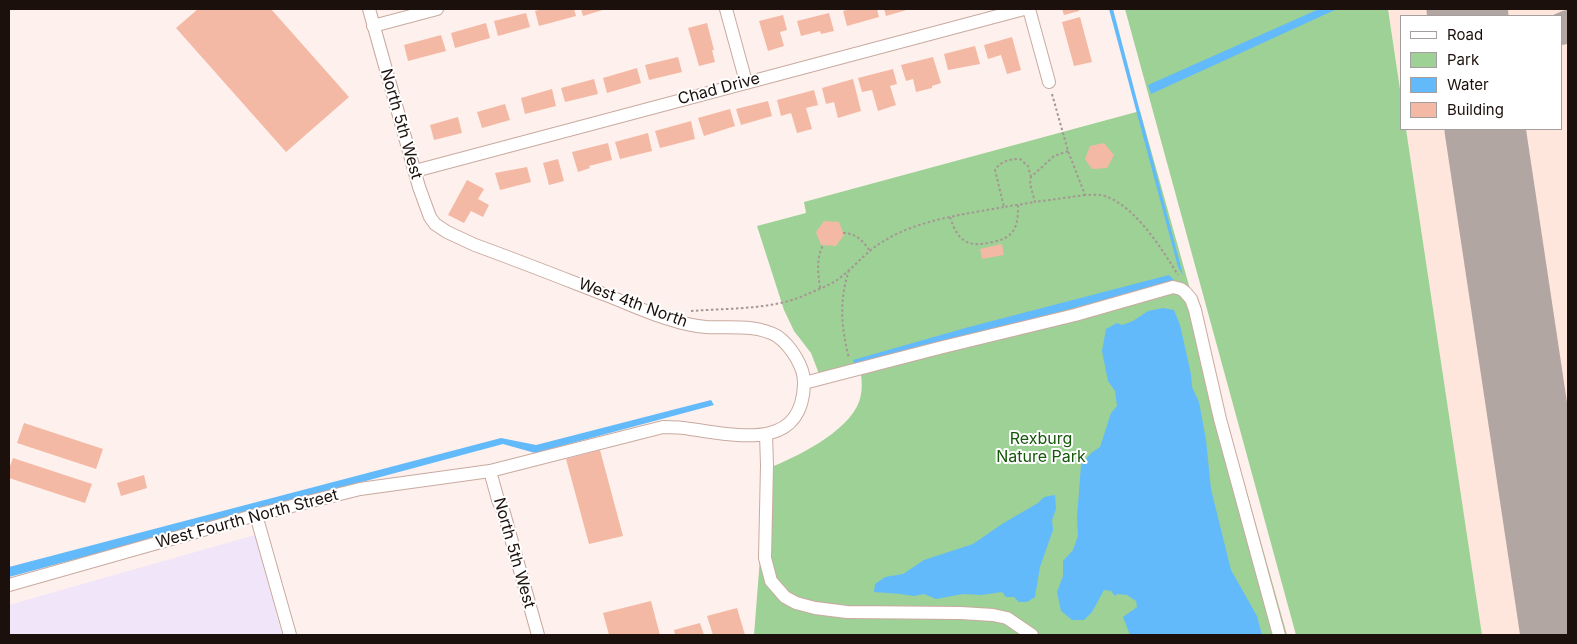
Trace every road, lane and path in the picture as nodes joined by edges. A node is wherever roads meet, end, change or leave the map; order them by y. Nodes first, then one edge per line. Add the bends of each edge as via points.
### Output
1 (369, 9) edge
2 (437, 9) edge
3 (726, 9) edge
4 (1024, 9) edge
5 (1029, 9) edge
6 (373, 26) junction
7 (746, 82) junction
8 (1049, 82) joint
9 (1068, 151) junction
10 (414, 171) junction
11 (1031, 177) junction
12 (1085, 195) junction
13 (1035, 202) junction
14 (1018, 205) junction
15 (1004, 206) junction
16 (950, 218) junction
17 (447, 232) joint
18 (843, 232) dead end
19 (823, 245) dead end
20 (870, 251) junction
21 (849, 270) junction
22 (1180, 278) dead end
23 (820, 288) junction
24 (687, 312) dead end
25 (852, 370) junction
26 (804, 383) junction
27 (766, 434) junction
28 (490, 471) junction
29 (256, 515) junction
30 (9, 585) edge
31 (290, 635) edge
32 (538, 635) edge
33 (1032, 635) edge
34 (1279, 635) edge

1 - 6 street, North 5th West
2 - 6 street
3 - 7 street
4 - 7 street, Chad Drive
5 - 8 street
6 - 10 street, North 5th West
7 - 10 street, Chad Drive
8 - 9 path
9 - 11 path via 1054,156
9 - 12 path
10 - 17 street, North 5th West via 430,217
11 - 13 path
11 - 15 path via 1028,166 1020,159 999,164 995,170
12 - 13 path
12 - 22 path via 1104,196 1134,215
13 - 14 path
14 - 15 path
14 - 16 path via 1014,230 1000,240 978,245 969,244 959,236
15 - 16 path
16 - 20 path via 904,231
17 - 26 street, West 4th North via 667,319 696,326 748,328 777,336 796,358
18 - 20 path via 856,236
19 - 23 path via 817,266
20 - 21 path
21 - 23 path
21 - 25 path via 842,292 842,318
23 - 24 path via 779,304
25 - 26 street
25 - 34 street via 1075,315 1173,287 1181,289 1191,299 1195,310
26 - 27 street, West 4th North via 800,410 787,426
27 - 28 street, West 4th North via 746,436 663,427
27 - 33 street via 765,558 771,581 785,597 815,608 847,612 993,615 1007,618
28 - 29 street, West Fourth North Street via 360,489
28 - 32 street, North 5th West
29 - 30 street, West Fourth North Street
29 - 31 street

